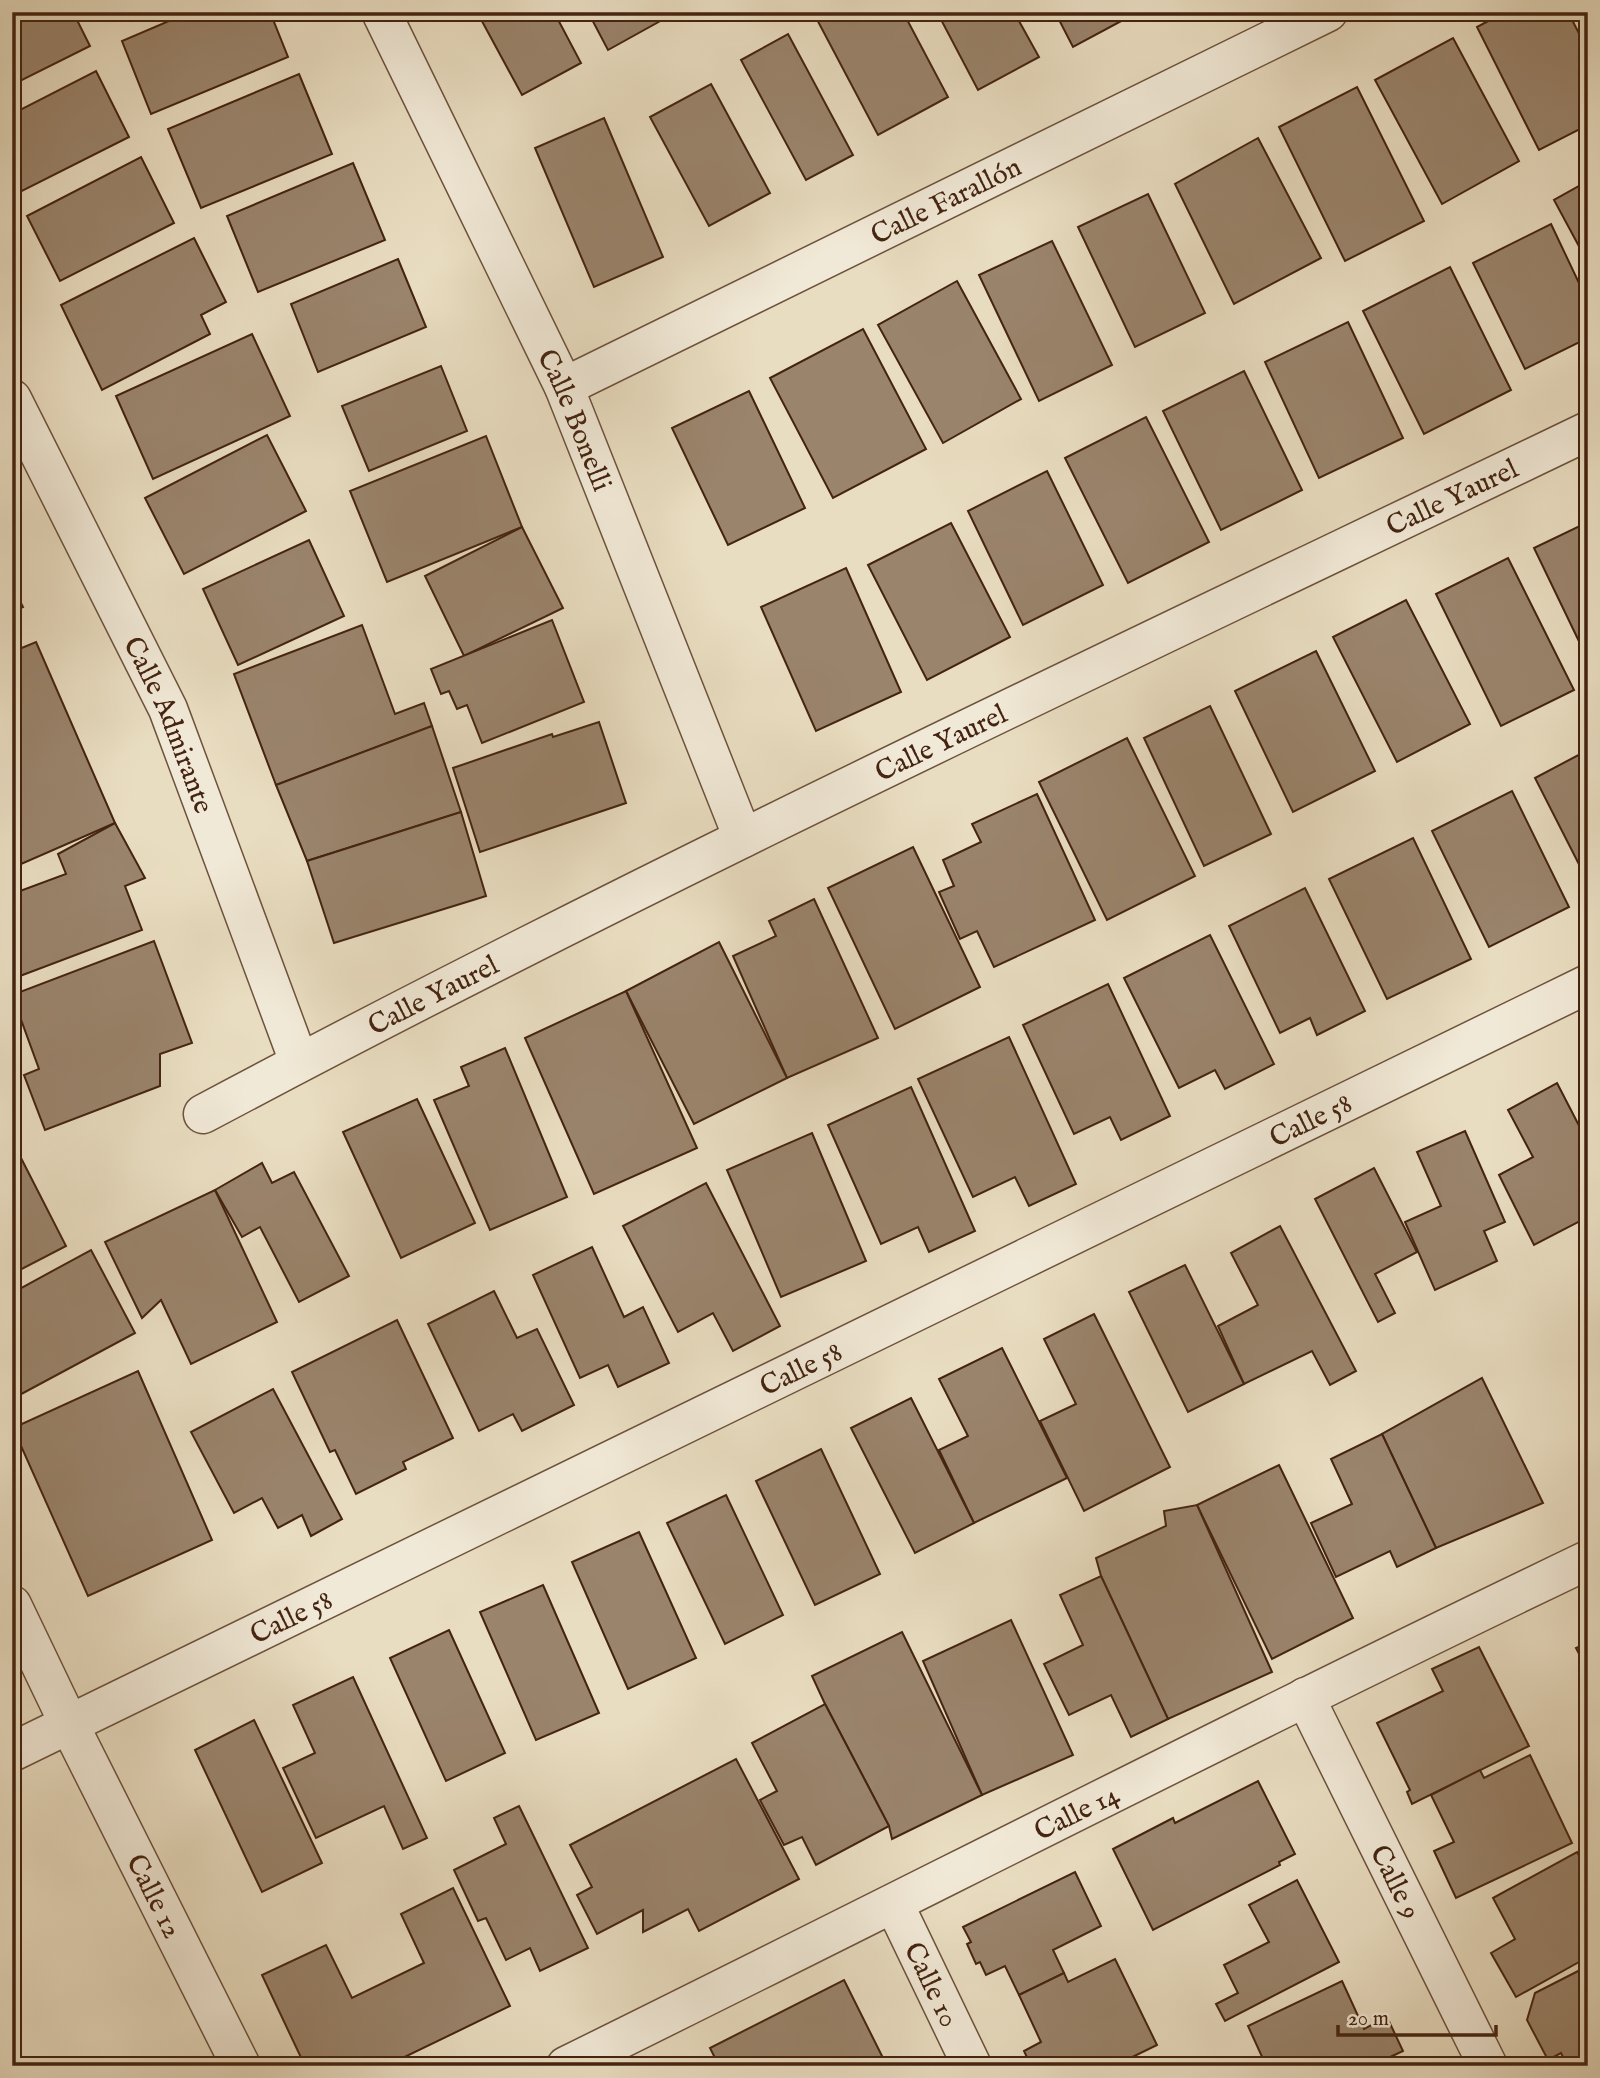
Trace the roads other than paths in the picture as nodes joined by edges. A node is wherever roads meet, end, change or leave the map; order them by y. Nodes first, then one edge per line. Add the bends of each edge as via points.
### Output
1 (381, 12) edge
2 (1328, 12) edge
3 (564, 387) junction
4 (12, 399) edge
5 (1588, 431) edge
6 (743, 838) junction
7 (1588, 984) edge
8 (299, 1062) junction
9 (203, 1114) dead end
10 (1588, 1560) edge
11 (12, 1605) edge
12 (1305, 1697) junction
13 (69, 1724) junction
14 (12, 1752) edge
15 (894, 1903) junction
16 (241, 2066) edge
17 (566, 2066) edge
18 (972, 2066) edge
19 (1488, 2066) edge

1 - 3 street, Calle Bonelli
2 - 3 street, Calle Farallón
3 - 6 street, Calle Bonelli
4 - 8 street, Calle Admirante via 168,709
5 - 6 street, Calle Yaurel
6 - 8 street, Calle Yaurel
7 - 13 street, Calle 58
8 - 9 street, Calle Yaurel
10 - 12 street, Calle 14
11 - 13 street, Calle 12
12 - 15 street, Calle 14
12 - 19 street, Calle 9
13 - 14 street, Calle 58
13 - 16 street, Calle 12
15 - 17 street, Calle 14
15 - 18 street, Calle 10

